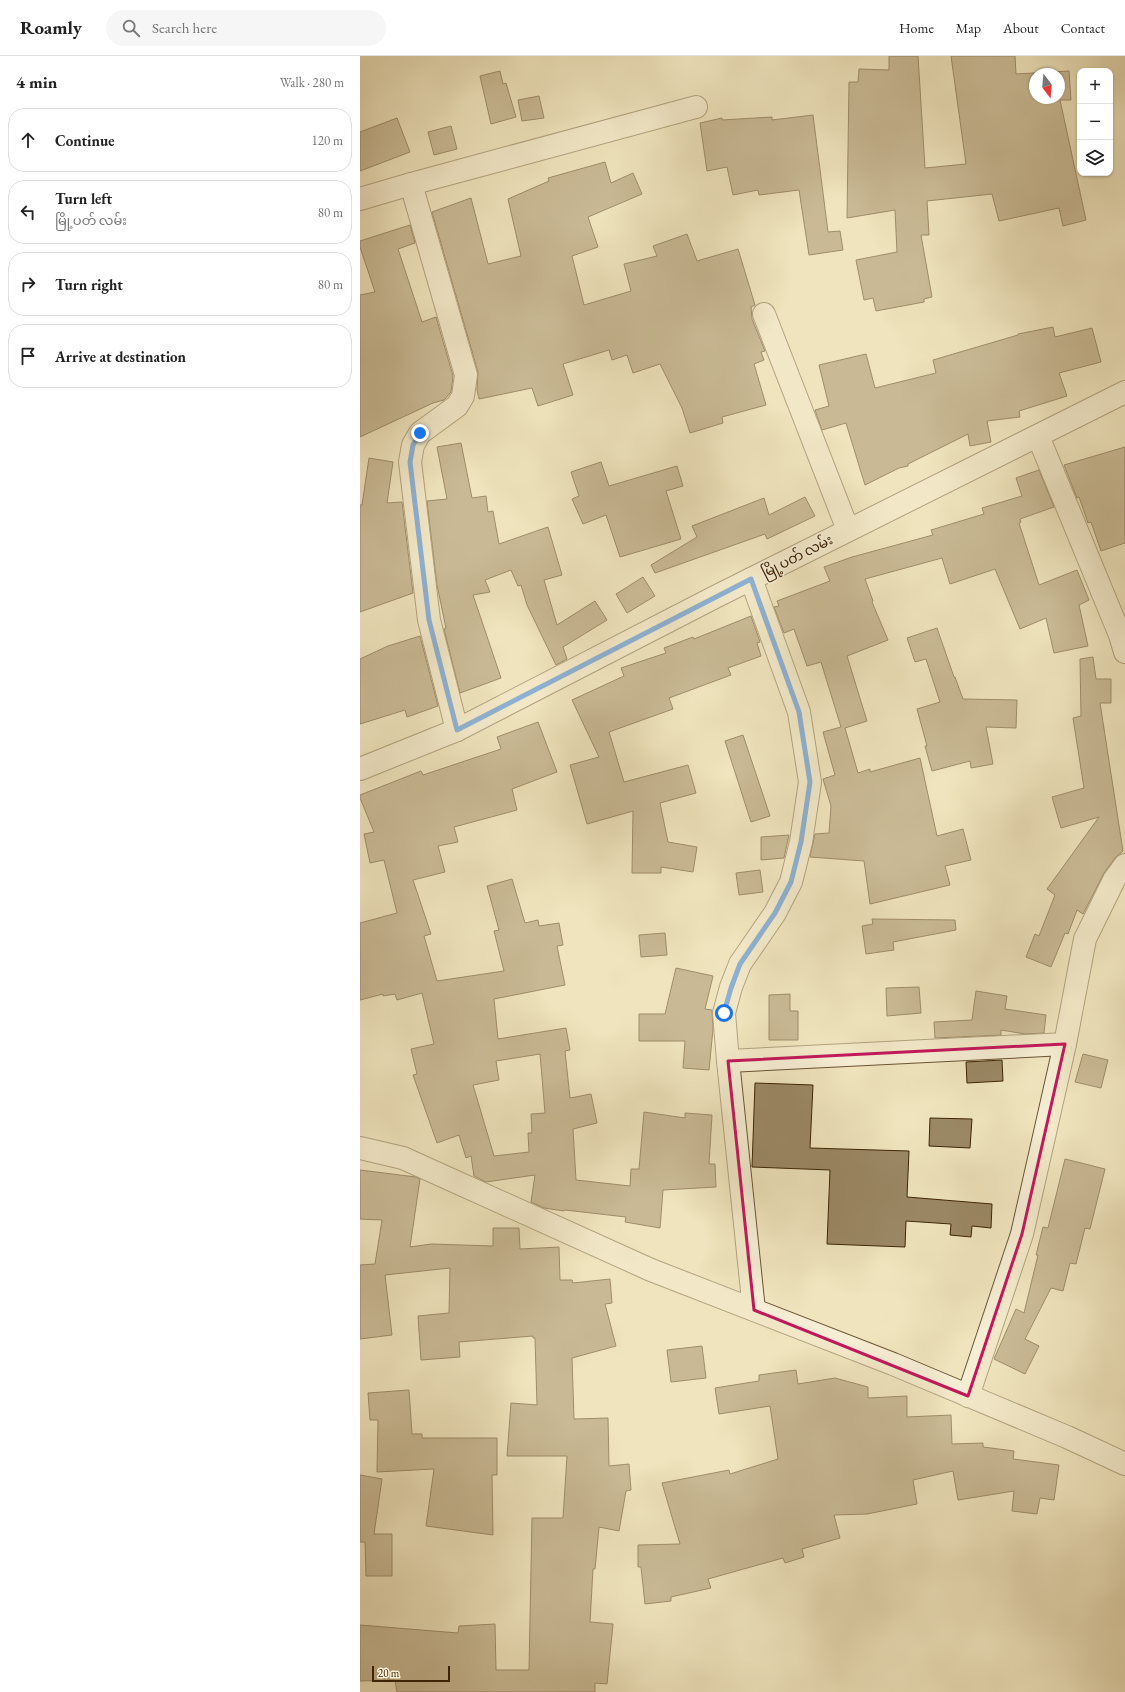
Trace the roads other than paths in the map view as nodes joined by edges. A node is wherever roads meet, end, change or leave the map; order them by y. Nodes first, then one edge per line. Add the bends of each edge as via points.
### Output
1 (696, 107) dead end
2 (411, 184) junction
3 (360, 199) edge
4 (764, 314) dead end
5 (1125, 392) edge
6 (1038, 436) junction
7 (848, 530) junction
8 (751, 579) junction
9 (1125, 652) edge
10 (457, 730) junction
11 (360, 769) edge
12 (1125, 865) edge
13 (1065, 1044) junction
14 (728, 1061) junction
15 (360, 1148) edge
16 (754, 1310) junction
17 (968, 1396) junction
18 (1125, 1464) edge

1 - 2 street
2 - 3 street
2 - 10 street via 466,375 464,396 458,406 420,433 413,445 410,462 429,620
4 - 7 street
5 - 6 street, မြို့ပတ် လမ်း
6 - 7 street, မြို့ပတ် လမ်း
6 - 9 street
7 - 8 street, မြို့ပတ် လမ်း
8 - 10 street, မြို့ပတ် လမ်း
8 - 14 street via 799,712 810,782 801,842 791,882 775,913 740,964 731,988 724,1013
10 - 11 street, မြို့ပတ် လမ်း
12 - 13 street via 1114,880 1085,938
13 - 14 street
13 - 17 street via 1022,1234
14 - 16 street
15 - 16 street via 403,1158 651,1270
16 - 17 street
17 - 18 street

